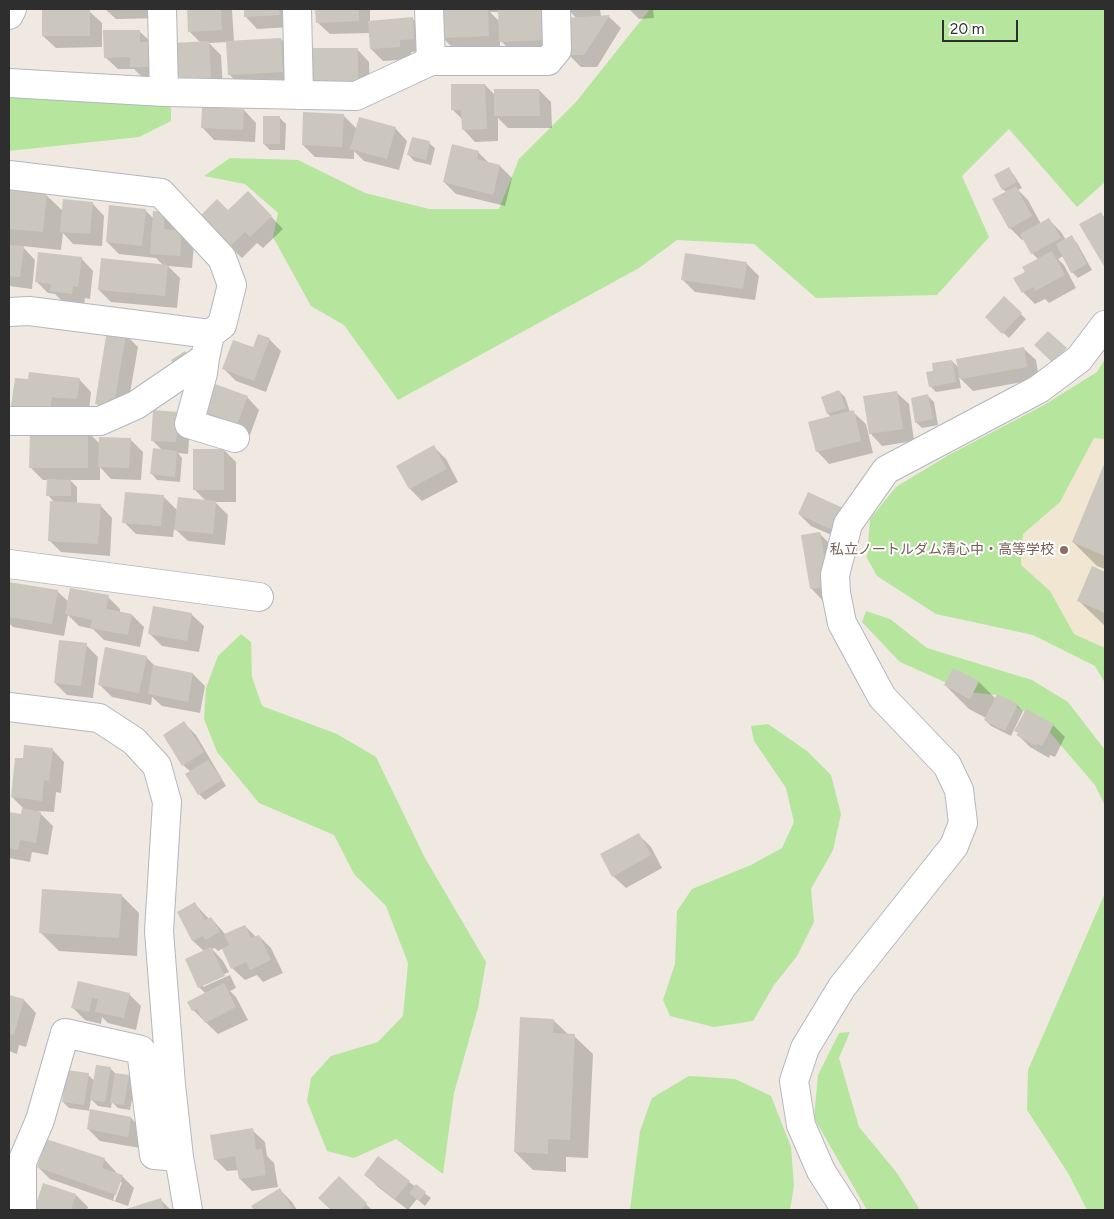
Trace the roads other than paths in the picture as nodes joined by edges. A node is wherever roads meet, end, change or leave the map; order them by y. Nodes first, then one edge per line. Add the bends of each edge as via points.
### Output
1 (12, 9) edge
2 (162, 9) edge
3 (297, 9) edge
4 (429, 9) edge
5 (556, 9) edge
6 (9, 15) edge
7 (431, 61) junction
8 (9, 83) edge
9 (164, 92) junction
10 (300, 95) junction
11 (9, 175) edge
12 (9, 312) edge
13 (1105, 325) edge
14 (207, 346) junction
15 (9, 421) edge
16 (235, 438) dead end
17 (9, 564) edge
18 (259, 597) dead end
19 (9, 707) edge
20 (179, 1157) junction
21 (22, 1210) edge
22 (188, 1210) edge
23 (846, 1210) edge

1 - 6 street
2 - 9 street
3 - 10 street
4 - 7 street
5 - 7 street via 557,50 548,61
7 - 10 street via 356,96
8 - 9 street
9 - 10 street
11 - 14 street via 161,193 222,258 232,284 222,325
12 - 14 street via 29,311
13 - 23 street via 1079,359 1039,389 886,470 848,524 835,575 842,623 882,697 947,766 959,790 964,823 954,846 842,987 805,1048 794,1081 800,1125 821,1171
14 - 15 street via 136,405 100,422
14 - 16 street via 189,424
17 - 18 street
19 - 20 street via 99,718 134,741 157,766 167,802 159,931
20 - 21 street via 154,1155 141,1050 65,1033 40,1120 22,1162
20 - 22 street

